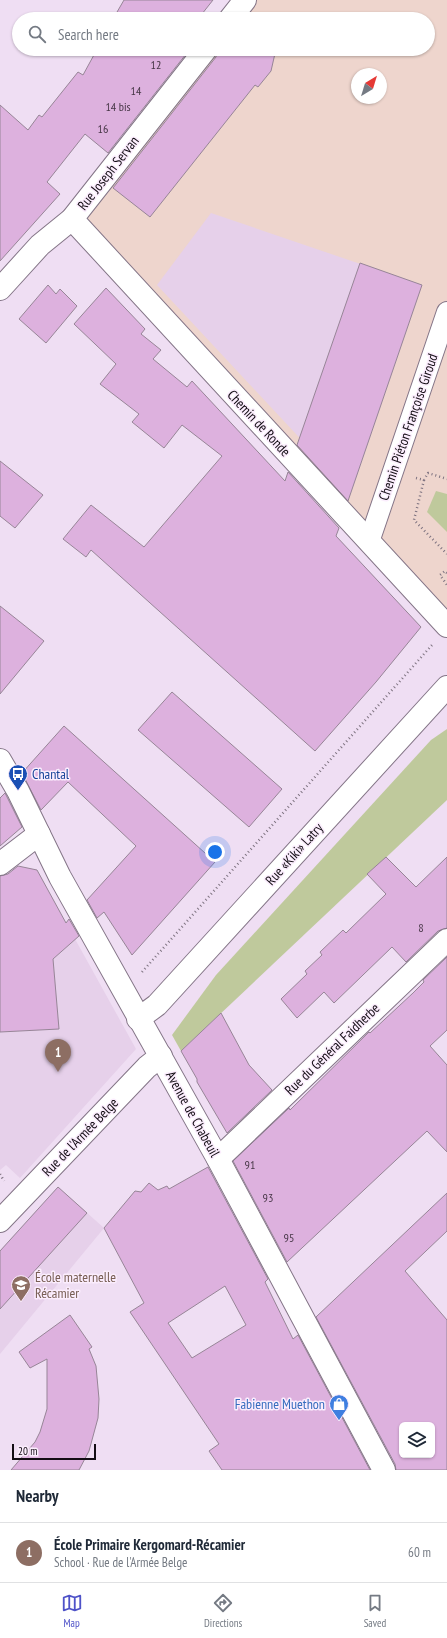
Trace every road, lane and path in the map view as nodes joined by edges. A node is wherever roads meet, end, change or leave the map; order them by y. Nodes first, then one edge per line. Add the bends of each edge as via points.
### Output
1 (245, 0) edge
2 (236, 12) edge
3 (200, 56) edge
4 (72, 219) junction
5 (0, 289) edge
6 (447, 312) edge
7 (393, 471) junction
8 (447, 479) edge
9 (424, 480) junction
10 (369, 542) junction
11 (447, 554) edge
12 (447, 573) edge
13 (447, 585) edge
14 (442, 633) edge
15 (447, 686) edge
16 (0, 760) edge
17 (39, 834) junction
18 (0, 864) edge
19 (447, 940) edge
20 (138, 976) dead end
21 (135, 1013) junction
22 (161, 1056) junction
23 (218, 1158) junction
24 (0, 1221) edge
25 (384, 1470) edge

1 - 2 street
3 - 4 street, Rue Joseph Servan
4 - 5 street, Rue Joseph Servan via 40,246
4 - 10 street, Chemin de Ronde
6 - 7 street, Chemin Piéton Françoise Giroud
7 - 9 path
7 - 10 street, Chemin Piéton Françoise Giroud
8 - 9 path via 428,473
9 - 11 path via 414,520
10 - 14 street, Chemin de Ronde
12 - 13 path via 445,571 440,575
14 - 20 path
15 - 21 street, Rue «Kiki» Latry via 157,1005
16 - 17 street, Avenue de Chabeuil
17 - 18 street
17 - 21 street, Avenue de Chabeuil
19 - 23 street, Rue du Général Faidherbe
21 - 22 street, Avenue de Chabeuil
22 - 23 street, Avenue de Chabeuil
22 - 24 street, Rue de l'Armée Belge via 147,1067
23 - 25 street, Avenue de Chabeuil

